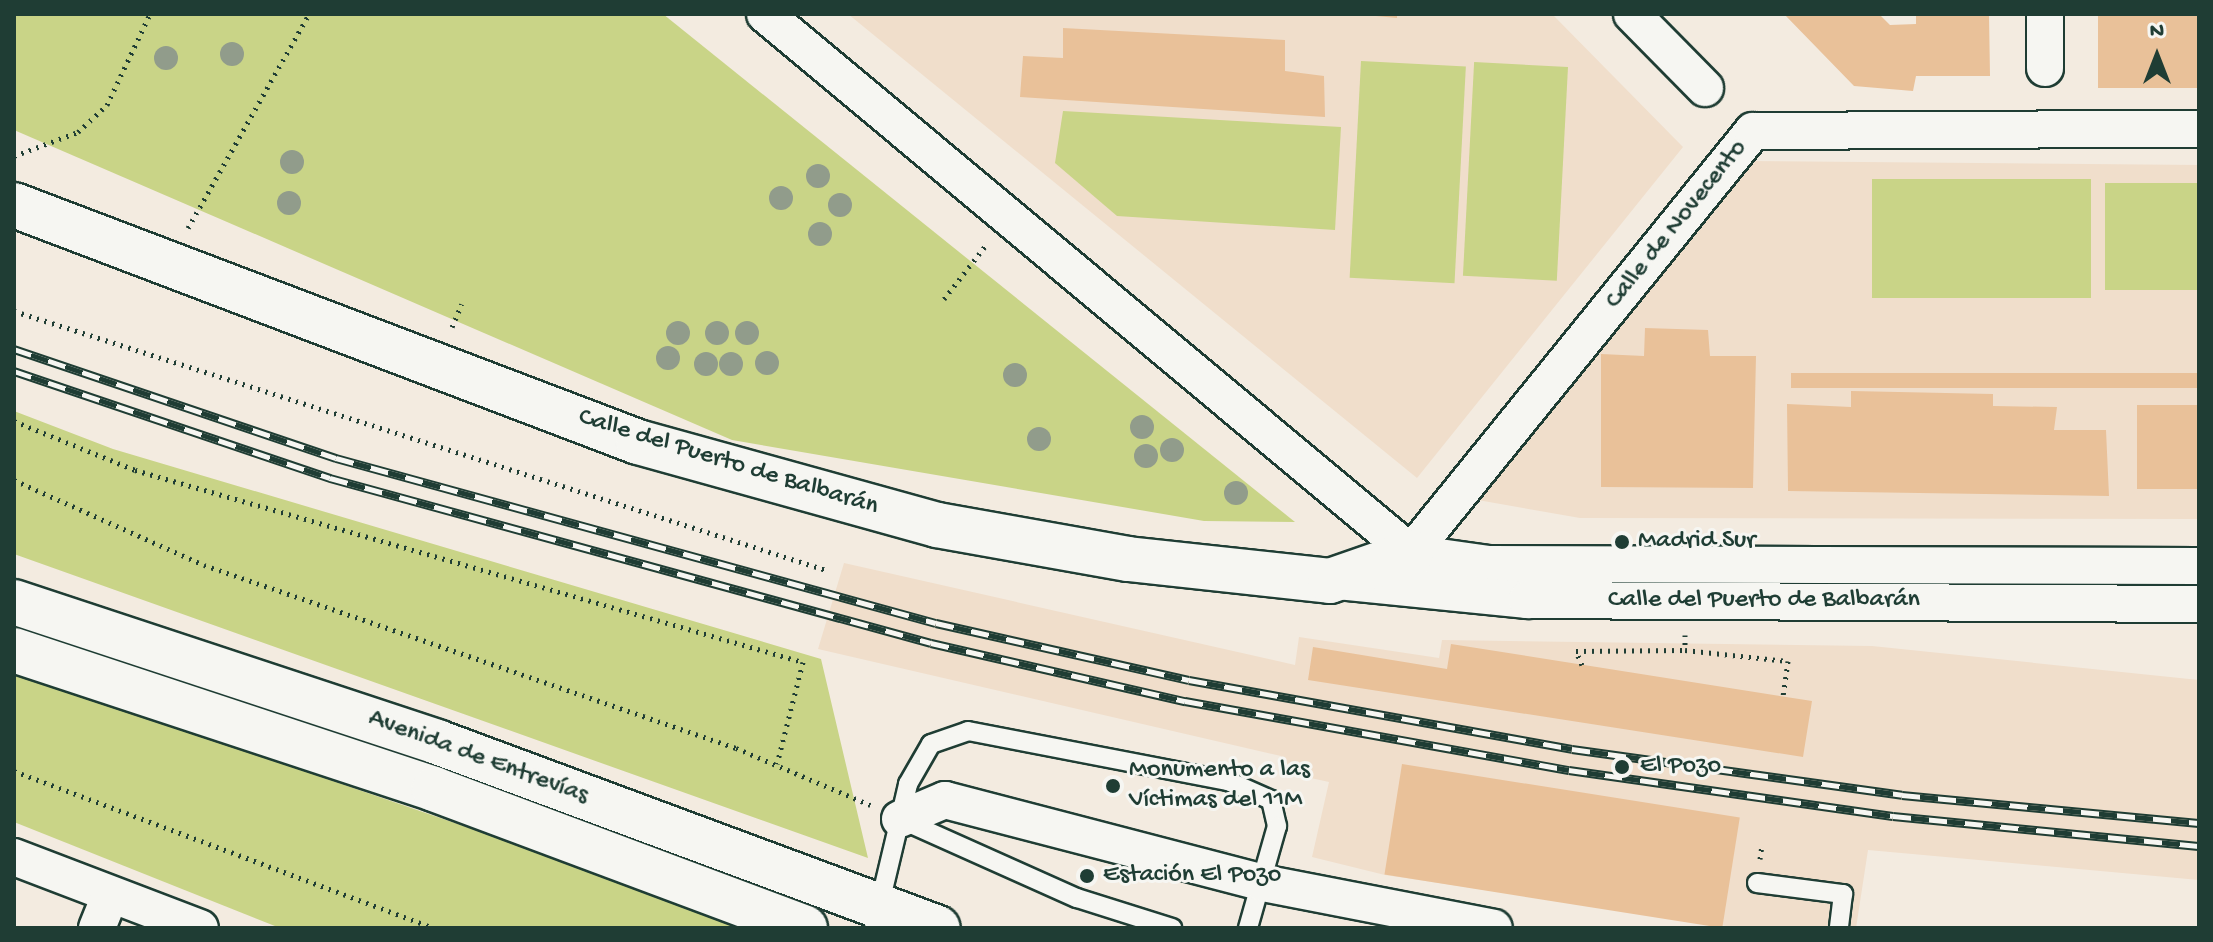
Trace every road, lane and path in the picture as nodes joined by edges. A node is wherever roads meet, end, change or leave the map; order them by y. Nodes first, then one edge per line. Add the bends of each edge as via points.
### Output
1 (150, 14) edge
2 (309, 14) edge
3 (765, 14) edge
4 (1632, 14) edge
5 (2045, 14) edge
6 (2045, 68) dead end
7 (1705, 88) dead end
8 (2199, 129) edge
9 (14, 156) edge
10 (14, 205) edge
11 (1011, 213) junction
12 (183, 235) dead end
13 (944, 299) dead end
14 (14, 311) edge
15 (14, 421) edge
16 (14, 480) edge
17 (1411, 553) junction
18 (2199, 566) edge
19 (826, 570) dead end
20 (1330, 581) junction
21 (14, 602) edge
22 (2199, 604) edge
23 (1685, 630) dead end
24 (14, 650) edge
25 (1685, 650) junction
26 (1582, 665) dead end
27 (1783, 696) dead end
28 (777, 764) junction
29 (14, 771) edge
30 (900, 819) junction
31 (14, 857) edge
32 (1263, 883) junction
33 (1757, 883) dead end
34 (104, 912) edge
35 (877, 916) edge
36 (200, 928) edge
37 (435, 928) edge
38 (805, 928) edge
39 (938, 928) edge
40 (1172, 928) edge
41 (1248, 928) edge
42 (1494, 928) edge
43 (1839, 928) edge

1 - 9 path via 107,105 78,132
2 - 12 path
3 - 11 street
4 - 7 street
5 - 6 street
8 - 17 street, Calle de Novecento via 1753,131
10 - 20 main road, Calle del Puerto de Balbarán via 638,442 937,525 1128,559
11 - 13 path
11 - 17 street
14 - 19 path
15 - 28 path via 135,470 803,662
16 - 28 path via 204,565
17 - 18 street, Calle del Puerto de Balbarán via 1489,564
17 - 20 main road, Calle del Puerto de Balbarán
20 - 22 street, Calle del Puerto de Balbarán via 1527,600
21 - 35 main road, Avenida de Entrevías via 437,742
23 - 25 path
24 - 38 main road, Avenida de Entrevías via 434,789
25 - 26 path via 1576,651
25 - 27 path via 1788,661
28 - 30 path
29 - 37 path
30 - 32 street via 945,800
30 - 32 lane via 908,784 931,744 968,731 1228,781 1271,800 1277,826
30 - 35 lane
30 - 40 lane via 1077,898
31 - 34 street
32 - 41 lane
32 - 42 street
33 - 43 lane via 1843,894
34 - 36 street
35 - 39 main road, Avenida de Entrevías

